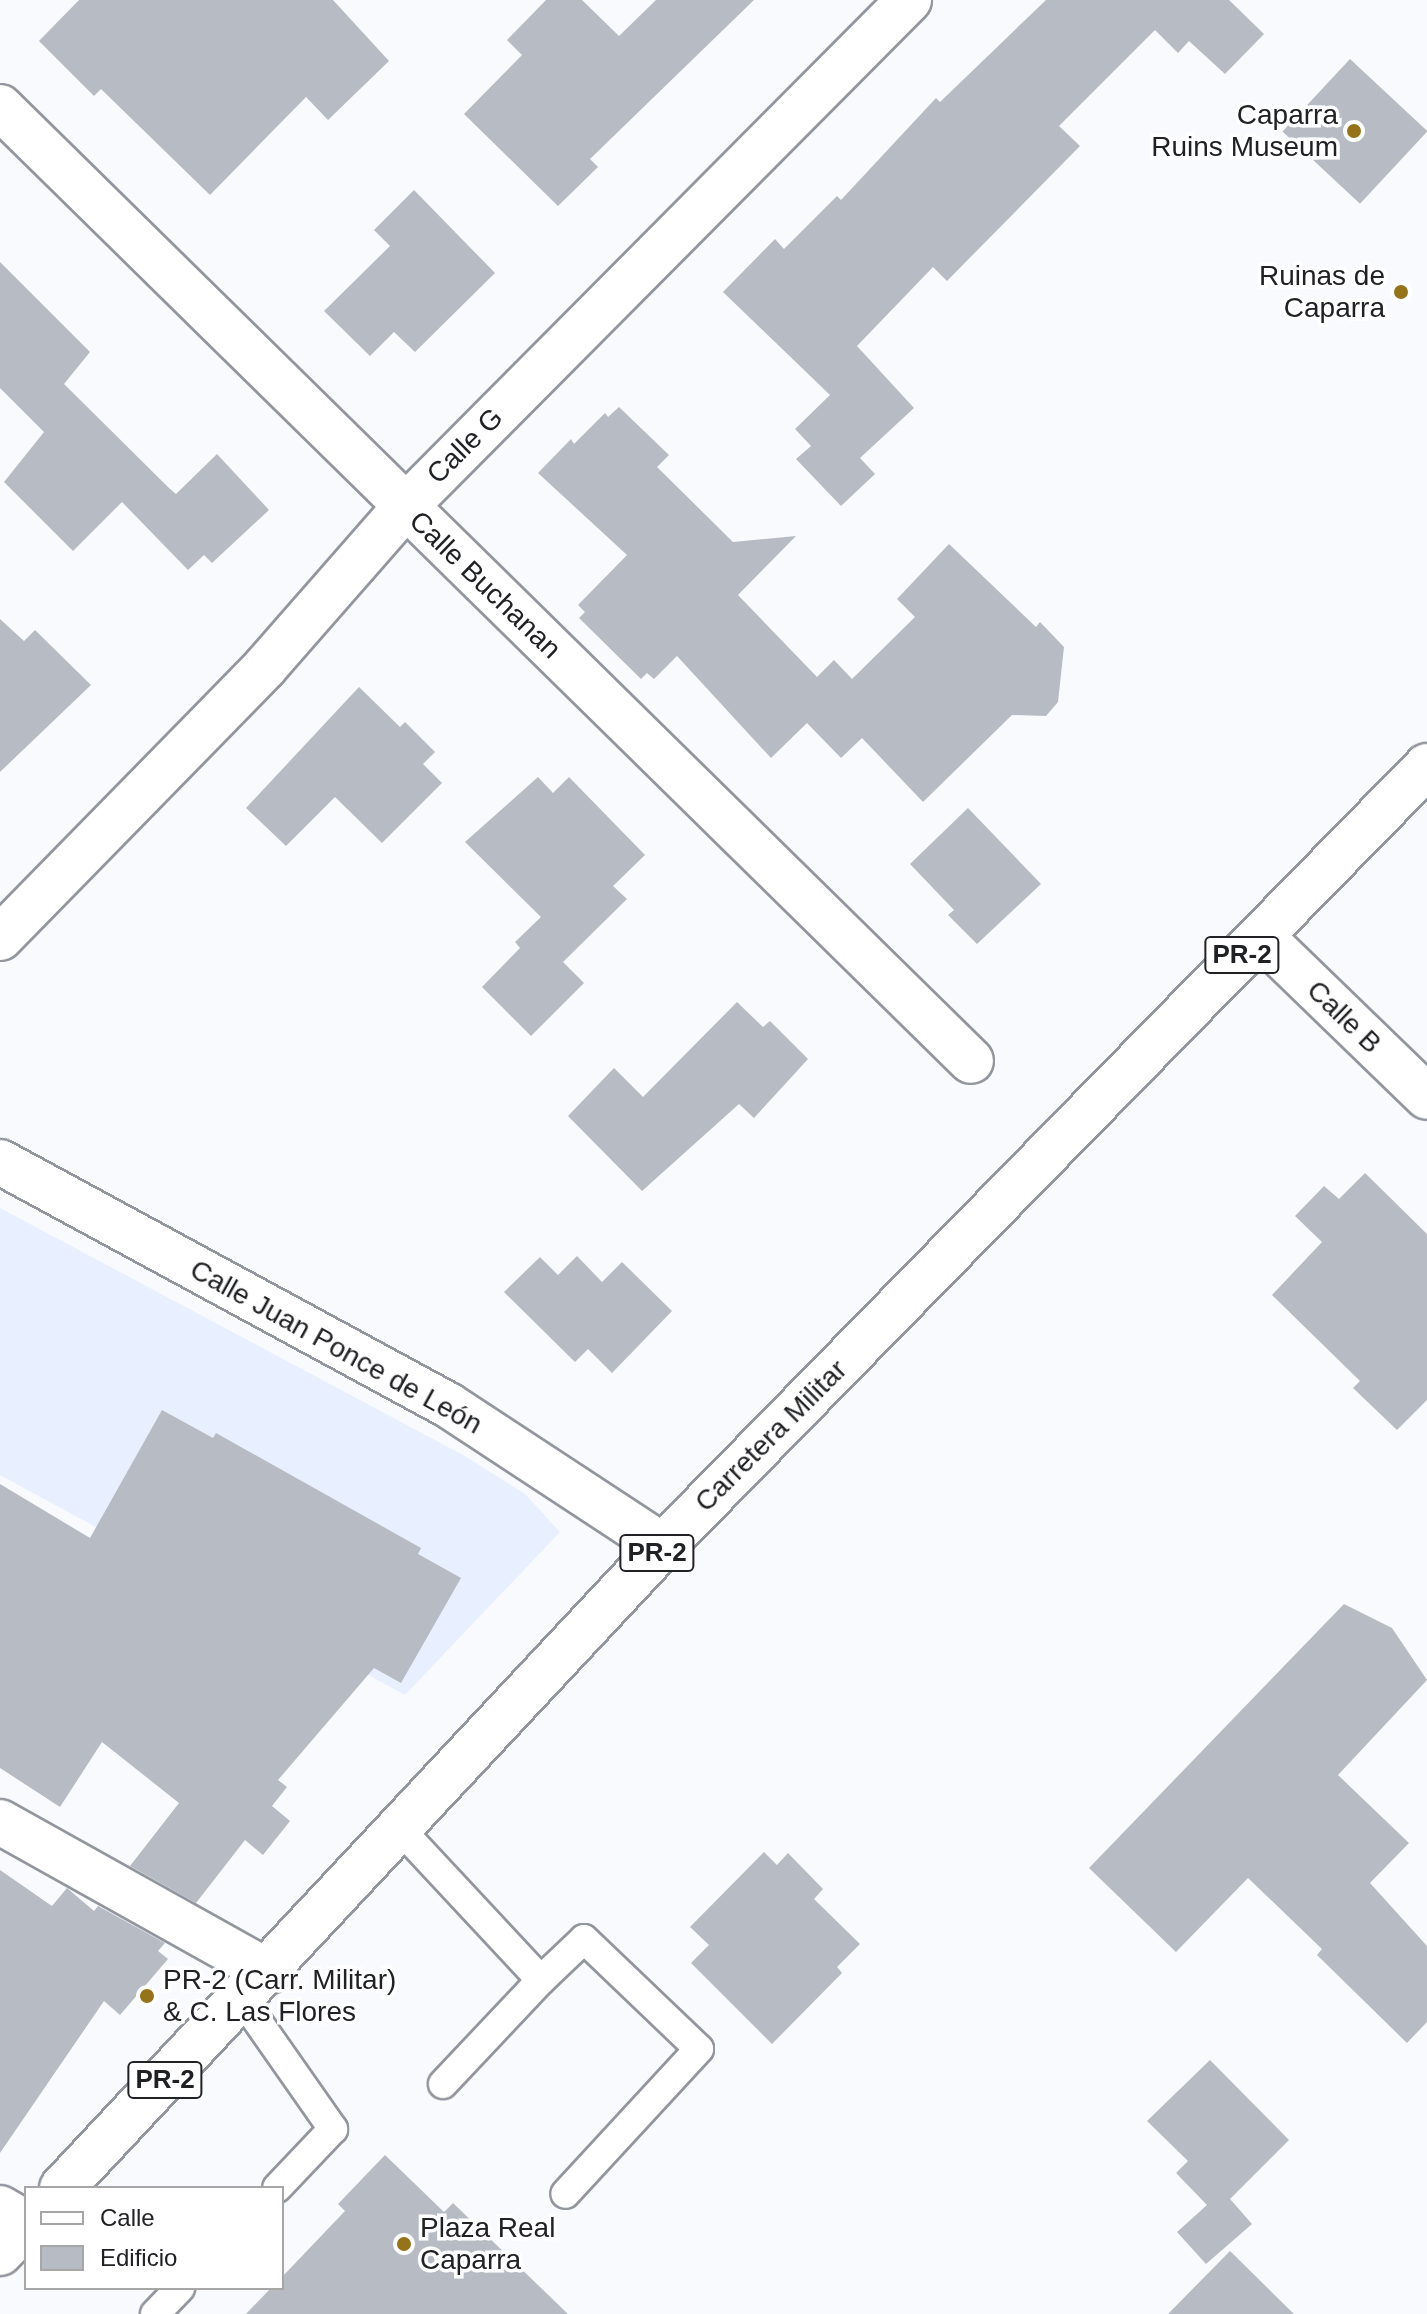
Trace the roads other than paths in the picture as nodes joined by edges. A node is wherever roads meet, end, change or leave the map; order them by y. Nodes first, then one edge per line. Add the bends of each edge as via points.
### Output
1 (909, 0) edge
2 (0, 107) edge
3 (405, 507) junction
4 (1427, 766) edge
5 (1261, 936) junction
6 (0, 938) edge
7 (971, 1061) dead end
8 (1427, 1097) edge
9 (0, 1162) edge
10 (663, 1546) junction
11 (0, 1822) edge
12 (401, 1830) junction
13 (541, 1980) junction
14 (255, 1986) junction
15 (443, 2084) dead end
16 (64, 2186) edge
17 (279, 2186) edge
18 (565, 2194) dead end
19 (0, 2208) edge
20 (24, 2223) edge
21 (24, 2226) edge
22 (0, 2253) edge
23 (178, 2290) edge
24 (155, 2314) edge

1 - 3 street, Calle G
2 - 3 street, Calle Buchanan
3 - 6 street, Calle G via 265,667
3 - 7 street, Calle Buchanan
4 - 5 street, Carretera Militar / PR-2
5 - 8 street, Calle B
5 - 10 street, Carretera Militar / PR-2
9 - 10 street, Calle Juan Ponce de León via 448,1405
10 - 12 street, Carretera Militar / PR-2
11 - 14 street
12 - 13 lane
12 - 14 street, Carretera Militar / PR-2
13 - 15 lane
13 - 18 lane via 584,1939 699,2049
14 - 16 street, Carretera Militar / PR-2
14 - 17 lane via 333,2129
19 - 20 street
21 - 22 street
23 - 24 lane

